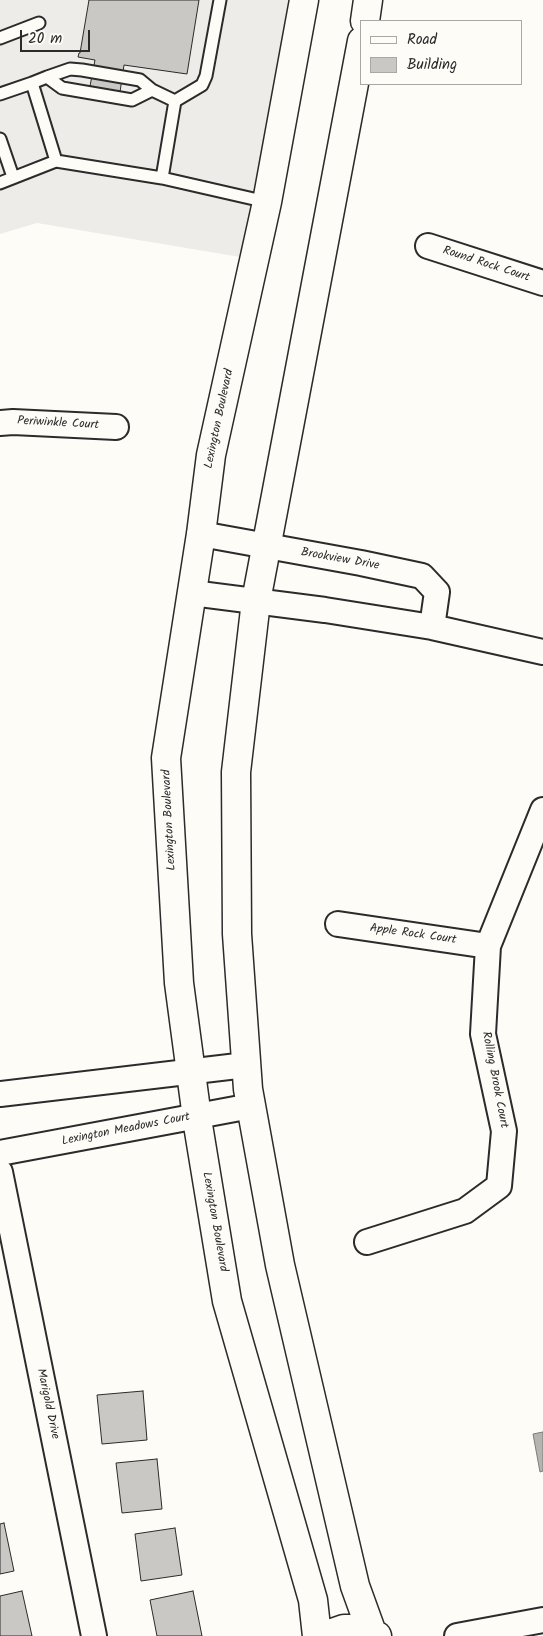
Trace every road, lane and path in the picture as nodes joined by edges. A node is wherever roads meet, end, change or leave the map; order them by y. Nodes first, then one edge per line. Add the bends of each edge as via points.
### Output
1 (220, 0) edge
2 (304, 0) edge
3 (368, 0) edge
4 (365, 20) edge
5 (40, 23) dead end
6 (0, 38) edge
7 (360, 52) edge
8 (47, 77) junction
9 (32, 83) junction
10 (152, 90) junction
11 (0, 94) edge
12 (175, 101) junction
13 (0, 139) edge
14 (56, 161) junction
15 (13, 177) junction
16 (162, 178) junction
17 (0, 182) edge
18 (267, 202) junction
19 (428, 246) dead end
20 (543, 283) edge
21 (0, 423) edge
22 (116, 427) dead end
23 (201, 534) junction
24 (266, 546) junction
25 (192, 593) junction
26 (256, 601) junction
27 (432, 628) junction
28 (543, 652) edge
29 (543, 810) edge
30 (338, 924) dead end
31 (488, 946) junction
32 (246, 1065) junction
33 (191, 1071) junction
34 (0, 1094) edge
35 (251, 1106) junction
36 (197, 1116) junction
37 (0, 1153) edge
38 (0, 1172) edge
39 (367, 1242) dead end
40 (543, 1620) edge
41 (374, 1635) edge
42 (94, 1636) edge
43 (317, 1636) edge
44 (324, 1636) edge
45 (456, 1636) edge

1 - 12 lane via 204,80 200,86
2 - 18 street, Lexington Boulevard
3 - 4 street
5 - 6 lane
7 - 24 street
8 - 9 lane
8 - 10 lane via 70,69 82,70 140,80
8 - 10 lane via 62,88 132,100
9 - 11 lane
9 - 14 lane
10 - 12 lane
12 - 16 lane
13 - 15 lane
14 - 15 lane
14 - 16 lane
15 - 17 lane
16 - 18 lane
18 - 23 street, Lexington Boulevard via 211,455
19 - 20 street, Round Rock Court
21 - 22 street, Periwinkle Court
23 - 24 street, Brookview Drive
23 - 25 street, Lexington Boulevard
24 - 26 street
24 - 27 street, Brookview Drive via 422,576 438,592
25 - 26 street
25 - 33 street, Lexington Boulevard via 166,758 180,983
26 - 27 street
26 - 32 street via 236,772 237,934
27 - 28 street
29 - 31 street, Rolling Brook Court
30 - 31 street, Apple Rock Court
31 - 39 street, Rolling Brook Court via 483,1034 504,1131 499,1186 465,1211
32 - 33 street
32 - 35 street
33 - 34 street
33 - 36 street, Lexington Boulevard
35 - 36 street, Lexington Meadows Court
35 - 41 street via 280,1264 355,1586
36 - 37 street, Lexington Meadows Court
36 - 43 street, Lexington Boulevard via 227,1301 313,1600
38 - 42 street, Marigold Drive
40 - 45 street
41 - 44 street via 358,1629 344,1629

